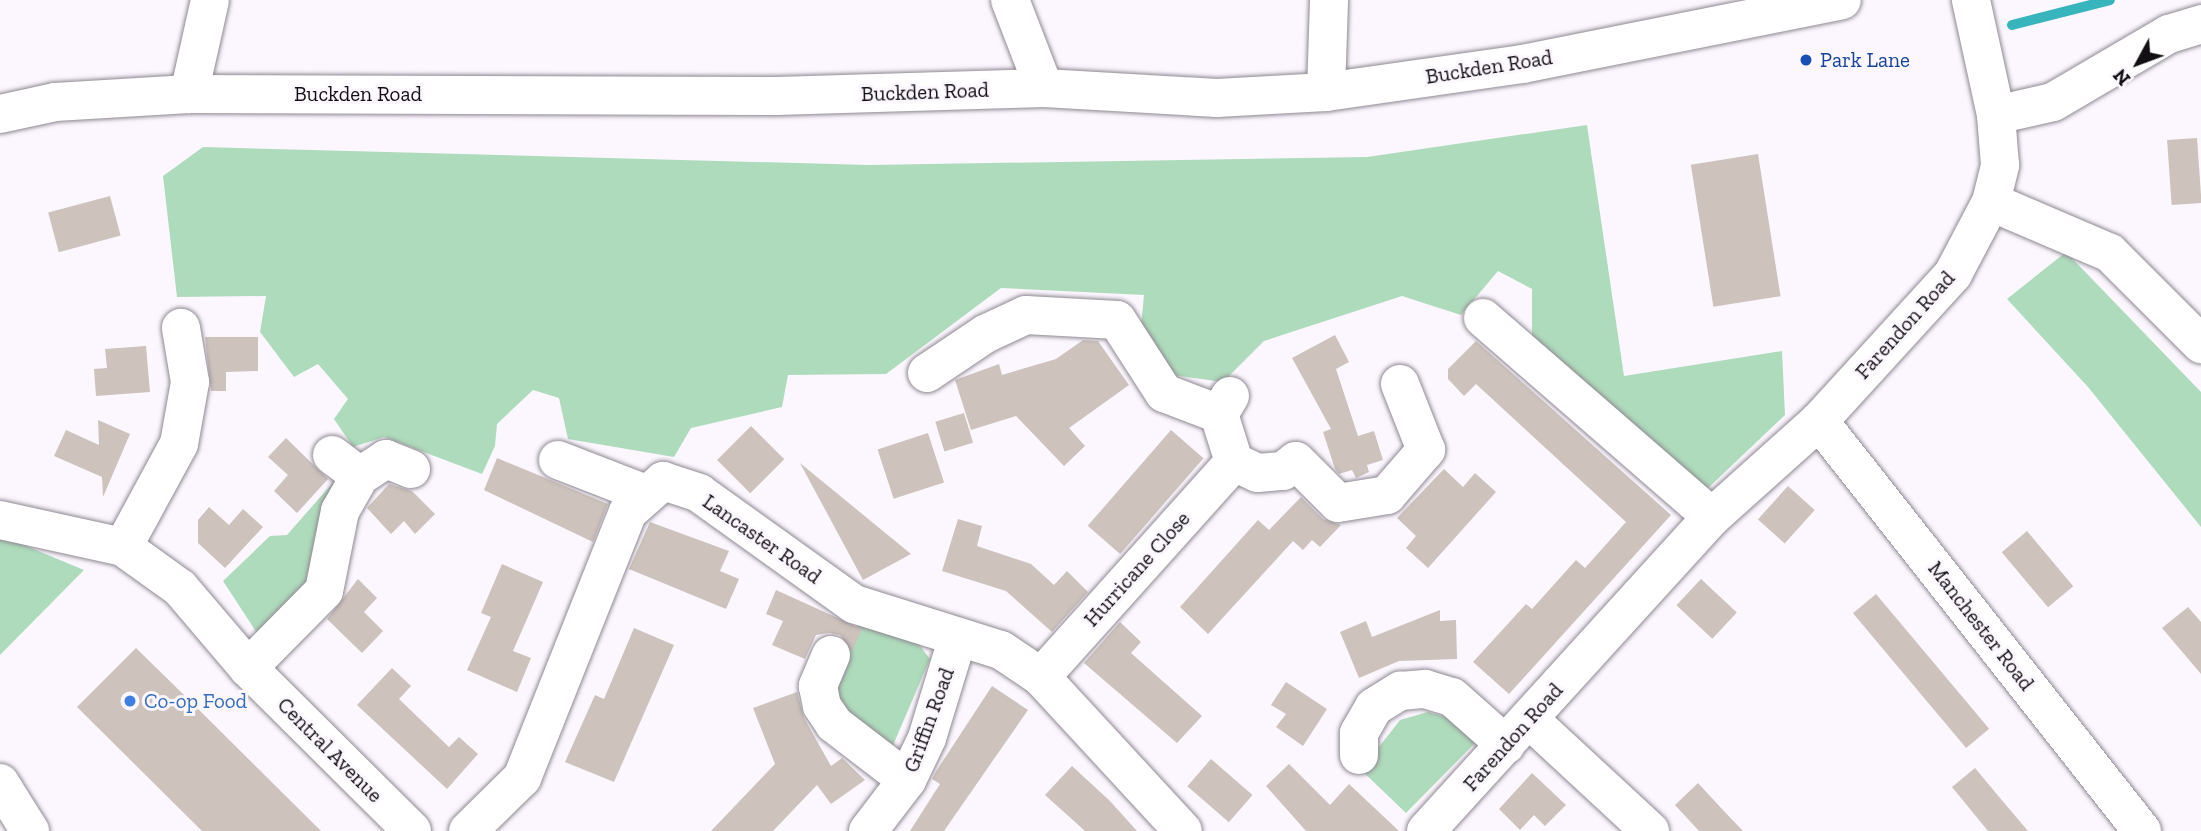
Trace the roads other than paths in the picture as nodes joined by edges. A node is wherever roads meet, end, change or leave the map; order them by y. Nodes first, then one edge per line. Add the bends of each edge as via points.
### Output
1 (210, 0) edge
2 (1010, 0) edge
3 (1329, 0) edge
4 (1842, 0) edge
5 (1971, 0) edge
6 (2201, 24) edge
7 (1044, 88) junction
8 (1326, 92) junction
9 (189, 94) junction
10 (0, 114) edge
11 (1996, 115) junction
12 (1991, 202) junction
13 (1483, 318) dead end
14 (181, 328) dead end
15 (2201, 344) edge
16 (927, 373) dead end
17 (1400, 384) dead end
18 (1819, 421) junction
19 (558, 460) dead end
20 (1234, 462) junction
21 (411, 469) dead end
22 (643, 493) junction
23 (1712, 517) junction
24 (0, 520) edge
25 (123, 547) junction
26 (957, 640) junction
27 (831, 655) dead end
28 (248, 668) junction
29 (1041, 677) junction
30 (1517, 732) junction
31 (1359, 755) dead end
32 (907, 780) junction
33 (0, 783) edge
34 (30, 831) edge
35 (412, 831) edge
36 (468, 831) edge
37 (869, 831) edge
38 (1183, 831) edge
39 (1426, 831) edge
40 (1650, 831) edge
41 (2142, 831) edge

1 - 9 street
2 - 7 street
3 - 8 street
4 - 8 street, Buckden Road via 1523,64
5 - 11 street, Farendon Road
6 - 11 street via 2169,34 2053,102
7 - 8 street, Buckden Road via 1217,98
7 - 9 street, Buckden Road via 776,96
9 - 10 street, Buckden Road via 55,102
11 - 12 street, Farendon Road via 2000,165
12 - 15 street via 2110,253
12 - 18 street, Farendon Road via 1953,274
13 - 23 street
14 - 25 street via 190,383 179,444
16 - 20 street via 985,334 1026,315 1117,320 1164,393 1225,405
17 - 20 street via 1426,450 1387,495 1338,503 1296,461 1283,471 1258,473
18 - 23 street, Farendon Road
18 - 41 street, Manchester Road
19 - 22 street
20 - 29 street, Hurricane Close
21 - 28 street via 386,459 346,466 324,591
22 - 26 street, Lancaster Road via 663,481 699,493 854,604
22 - 36 street via 628,512 522,778
23 - 30 street, Farendon Road
24 - 25 street, Central Avenue
25 - 28 street, Central Avenue via 180,588
26 - 29 street, Lancaster Road via 1001,650
26 - 32 street, Griffin Road via 927,738
27 - 32 street via 818,686 822,706 834,724
28 - 35 street, Central Avenue
29 - 38 street, Lancaster Road
30 - 31 street via 1452,696 1425,689 1400,691 1374,707 1359,733
30 - 39 street, Farendon Road
30 - 40 street
32 - 37 street, Griffin Road
33 - 34 street

